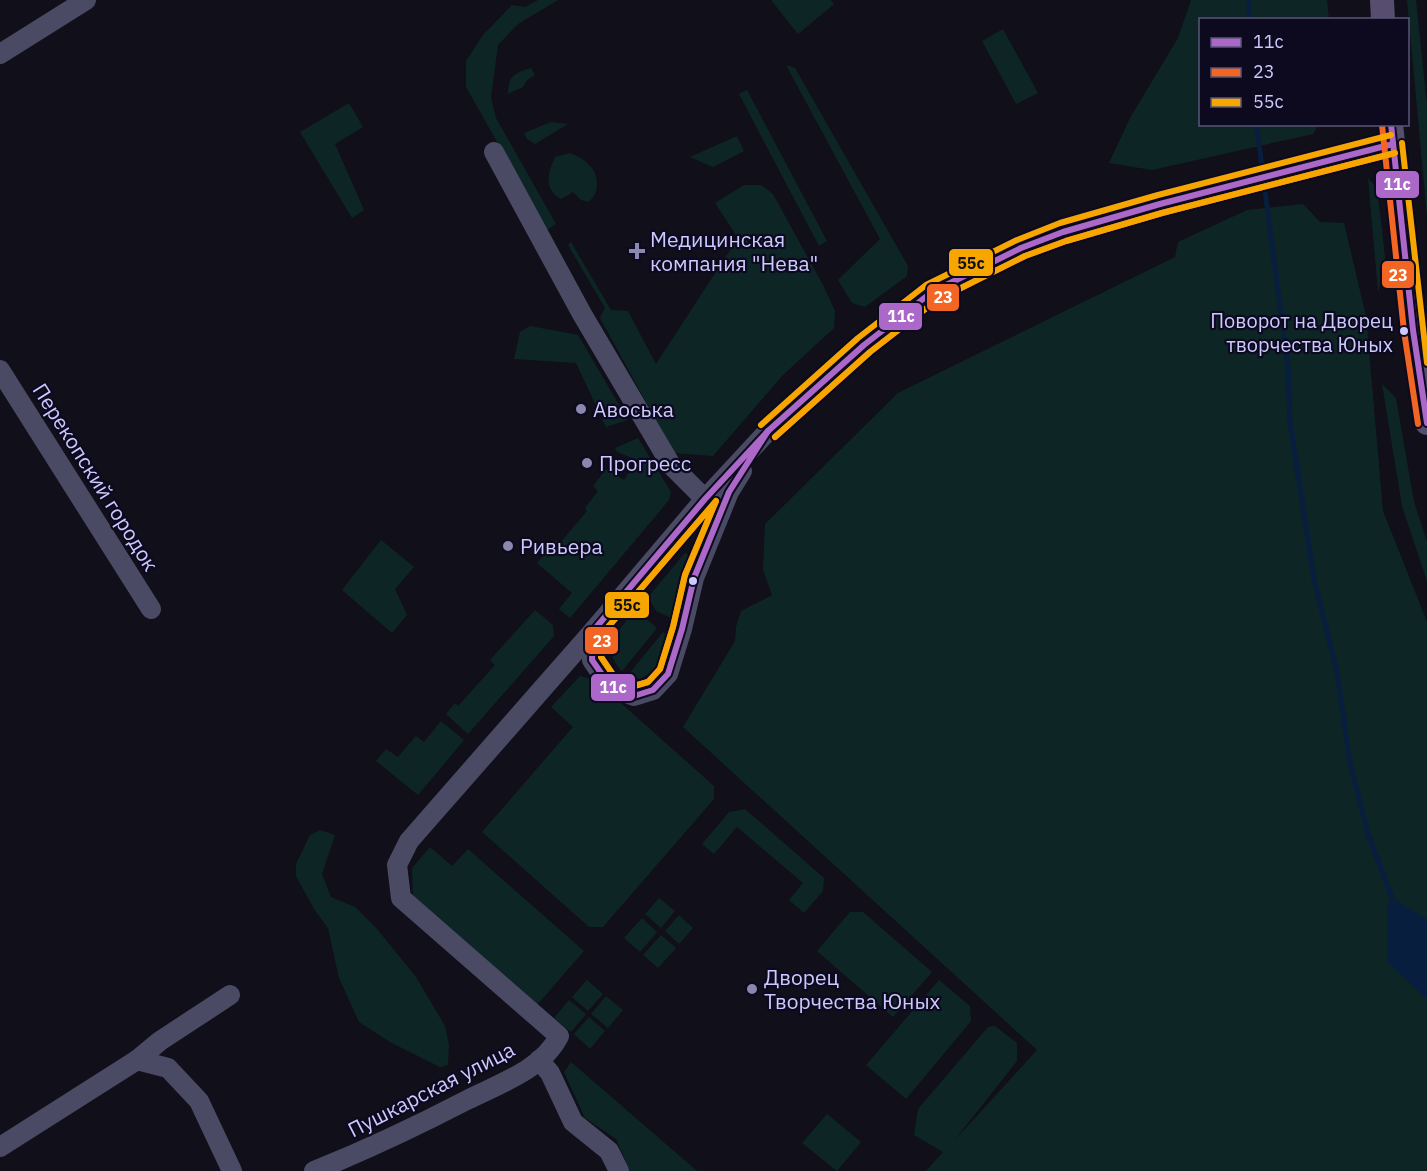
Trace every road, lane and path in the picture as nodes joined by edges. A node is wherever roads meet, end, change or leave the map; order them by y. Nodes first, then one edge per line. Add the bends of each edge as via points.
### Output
1 (86, 0) edge
2 (1382, 0) edge
3 (1383, 18) edge
4 (0, 54) edge
5 (1392, 134) edge
6 (494, 152) dead end
7 (0, 370) edge
8 (1427, 423) edge
9 (768, 431) junction
10 (705, 499) junction
11 (720, 514) junction
12 (151, 609) dead end
13 (593, 631) junction
14 (230, 995) dead end
15 (137, 1060) junction
16 (539, 1060) junction
17 (0, 1147) edge
18 (232, 1171) edge
19 (314, 1171) edge
20 (619, 1171) edge

1 - 4 street
2 - 3 main road
5 - 8 main road
5 - 9 street via 1356,153 1160,204 1021,248 932,292 864,345
6 - 10 street via 670,465
7 - 12 street, Перекопский городок
9 - 10 street
9 - 11 street via 729,492
10 - 11 street
10 - 13 street
11 - 13 street via 694,578 668,674 653,690 634,696 610,686 592,660
13 - 16 street, Пушкарская улица via 409,841 397,865 401,898 559,1036 554,1047
14 - 15 street
15 - 17 street
15 - 18 street via 168,1068 199,1101
16 - 19 street, Пушкарская улица via 431,1119
16 - 20 street via 550,1073 573,1122 609,1151

